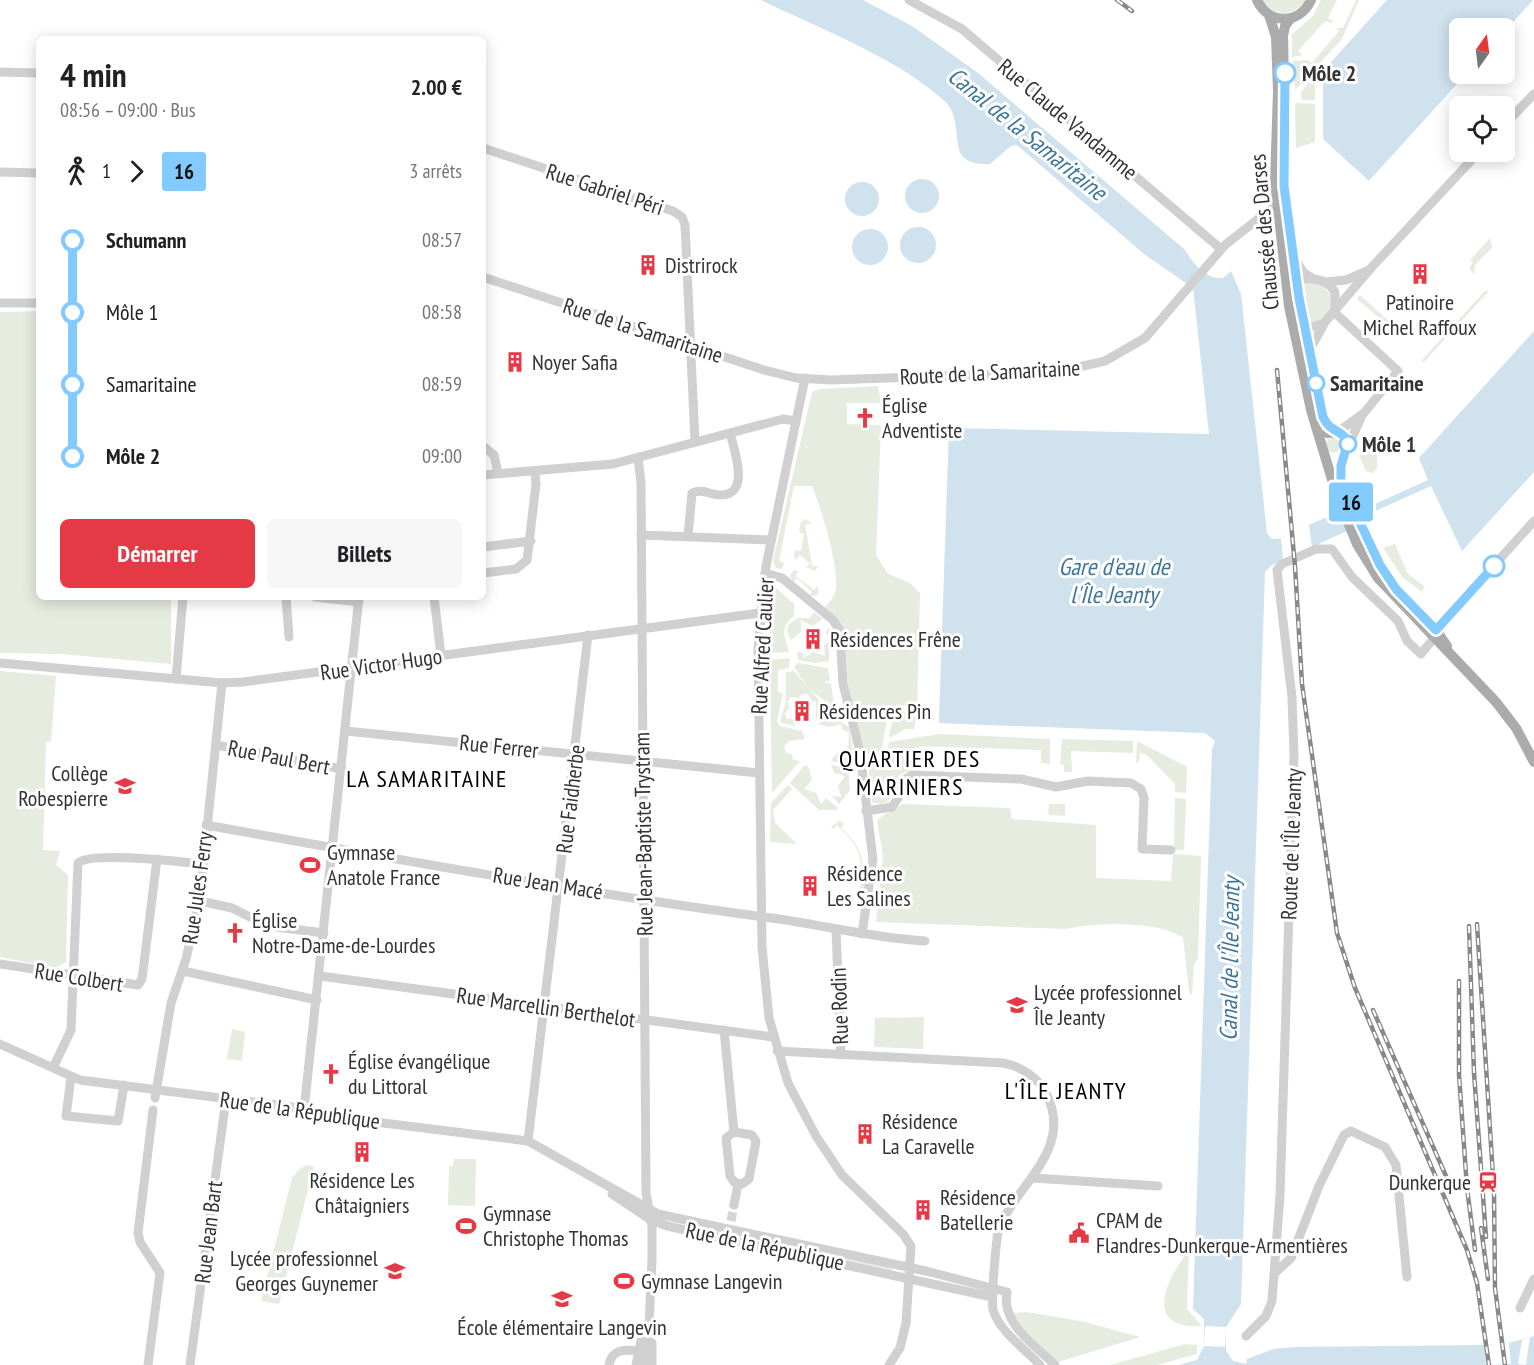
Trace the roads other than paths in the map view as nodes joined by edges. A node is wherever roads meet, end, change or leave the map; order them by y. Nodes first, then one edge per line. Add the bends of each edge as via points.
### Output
1 (909, 0) edge
2 (1257, 0) edge
3 (1311, 0) edge
4 (1269, 15) junction
5 (1291, 18) junction
6 (0, 72) edge
7 (36, 73) edge
8 (1534, 94) edge
9 (1515, 114) edge
10 (486, 149) edge
11 (1470, 162) edge
12 (0, 172) edge
13 (36, 173) edge
14 (1281, 201) junction
15 (1287, 245) junction
16 (1221, 249) junction
17 (1293, 256) junction
18 (1371, 268) junction
19 (486, 278) edge
20 (1319, 280) junction
21 (1297, 281) junction
22 (1287, 289) junction
23 (0, 303) edge
24 (36, 303) edge
25 (1334, 312) junction
26 (1290, 314) junction
27 (1324, 323) junction
28 (1304, 326) junction
29 (690, 345) junction
30 (1309, 351) junction
31 (805, 378) junction
32 (1364, 413) junction
33 (796, 421) junction
34 (1336, 432) junction
35 (730, 433) junction
36 (695, 442) junction
37 (1321, 443) junction
38 (486, 448) edge
39 (1346, 450) junction
40 (1324, 455) junction
41 (638, 457) junction
42 (535, 471) junction
43 (498, 473) junction
44 (486, 475) edge
45 (1344, 501) junction
46 (1534, 521) edge
47 (641, 535) junction
48 (688, 536) junction
49 (771, 540) junction
50 (531, 541) junction
51 (486, 547) edge
52 (486, 573) edge
53 (765, 573) junction
54 (183, 600) edge
55 (286, 600) edge
56 (359, 600) edge
57 (434, 600) edge
58 (760, 613) junction
59 (642, 628) junction
60 (1435, 634) junction
61 (588, 635) junction
62 (289, 637) dead end
63 (441, 655) junction
64 (0, 663) edge
65 (352, 667) junction
66 (176, 679) junction
67 (222, 683) junction
68 (346, 731) junction
69 (216, 745) junction
70 (575, 754) junction
71 (643, 761) junction
72 (1534, 762) edge
73 (342, 769) junction
74 (759, 773) junction
75 (866, 811) junction
76 (206, 825) junction
77 (333, 848) junction
78 (1171, 850) dead end
79 (157, 859) junction
80 (204, 864) junction
81 (560, 885) junction
82 (644, 899) junction
83 (200, 901) junction
84 (761, 918) junction
85 (836, 928) junction
86 (324, 933) junction
87 (862, 934) junction
88 (925, 941) dead end
89 (0, 964) edge
90 (183, 971) junction
91 (74, 976) junction
92 (320, 976) junction
93 (317, 1000) junction
94 (545, 1007) junction
95 (645, 1020) junction
96 (724, 1030) junction
97 (773, 1037) junction
98 (0, 1044) edge
99 (777, 1051) junction
100 (842, 1055) junction
101 (53, 1068) junction
102 (71, 1077) junction
103 (124, 1085) junction
104 (155, 1094) junction
105 (226, 1099) junction
106 (153, 1110) dead end
107 (304, 1110) junction
108 (734, 1132) junction
109 (528, 1141) junction
110 (1033, 1178) junction
111 (738, 1184) junction
112 (1158, 1186) dead end
113 (734, 1205) tunnel mouth
114 (649, 1216) junction
115 (671, 1226) junction
116 (652, 1240) junction
117 (910, 1273) junction
118 (1275, 1273) junction
119 (1407, 1277) dead end
120 (1534, 1280) edge
121 (993, 1292) junction
122 (651, 1308) junction
123 (1520, 1308) dead end
124 (1246, 1336) dead end
125 (643, 1351) junction
126 (148, 1365) edge
127 (190, 1365) edge
128 (609, 1365) edge
129 (636, 1365) edge
130 (644, 1365) edge
131 (652, 1365) edge
132 (889, 1365) edge
133 (1040, 1365) edge
134 (1055, 1365) edge

1 - 16 street, Rue Claude Vandamme via 962,29
2 - 4 main road
3 - 5 main road via 1302,13
4 - 5 main road
4 - 14 main road, Chaussée des Darses via 1276,36 1274,167
5 - 14 main road, Chaussée des Darses via 1283,36
6 - 7 street
8 - 9 street
10 - 29 street, Rue Gabriel Péri via 680,216 685,225
11 - 18 street
12 - 13 street
14 - 15 main road, Chaussée des Darses
14 - 16 street
15 - 17 main road, Chaussée des Darses
15 - 22 main road, Chaussée des Darses
16 - 31 street, Route de la Samaritaine via 1140,342 1105,361 1078,369
17 - 20 street via 1304,273
17 - 21 main road, Chaussée des Darses
18 - 20 street via 1346,280
18 - 25 street
19 - 29 street, Rue de la Samaritaine
20 - 21 street
20 - 25 street via 1335,292
21 - 22 street
21 - 28 main road, Chaussée des Darses
22 - 26 main road, Chaussée des Darses
23 - 24 street
25 - 27 street
25 - 32 street via 1398,371
26 - 28 street
26 - 37 main road, Chaussée des Darses
27 - 28 street
27 - 30 street
28 - 30 main road, Chaussée des Darses
29 - 31 street, Rue de la Samaritaine via 764,370
29 - 36 street, Rue Gabriel Péri
30 - 34 main road, Chaussée des Darses via 1323,417
31 - 33 street, Rue Alfred Caulier
32 - 34 street
32 - 39 street
33 - 35 street via 783,419
33 - 49 street, Rue Alfred Caulier
34 - 37 main road via 1326,434
34 - 39 main road via 1346,438
35 - 36 street
35 - 48 street via 740,470 736,486 725,494 700,490 692,493
36 - 41 street
37 - 40 main road
38 - 43 street via 494,455
39 - 40 main road via 1336,459
39 - 45 main road via 1340,475
40 - 45 main road
41 - 42 street via 605,465
41 - 47 street, Rue Jean-Baptiste Trystram
42 - 43 street
42 - 50 street
43 - 44 street
45 - 60 main road via 1363,528 1390,581
45 - 60 main road via 1352,534 1378,578
46 - 60 street
47 - 48 street
47 - 59 street, Rue Jean-Baptiste Trystram
48 - 49 street
49 - 53 street, Rue Alfred Caulier
50 - 51 street
50 - 52 street via 528,558 521,567
53 - 58 street, Rue Alfred Caulier
53 - 75 street via 782,578 837,625 843,684 860,752
54 - 66 street
55 - 62 street
56 - 65 street
57 - 63 street
58 - 59 street, Rue Victor Hugo
58 - 74 street, Rue Alfred Caulier
59 - 61 street, Rue Victor Hugo
59 - 71 street, Rue Jean-Baptiste Trystram
60 - 72 main road via 1504,712
60 - 118 street, Route de l'Île Jeanty via 1421,654 1398,621 1352,577 1332,549 1316,549 1277,570 1292,696 1294,755
61 - 63 street, Rue Victor Hugo
61 - 70 street, Rue Faidherbe
63 - 65 street, Rue Victor Hugo
64 - 66 street, Rue Victor Hugo
65 - 67 street, Rue Victor Hugo
65 - 68 street
66 - 67 street, Rue Victor Hugo
67 - 69 street, Rue Jules Ferry
68 - 70 street, Rue Ferrer
68 - 73 street
69 - 73 street, Rue Paul Bert
69 - 76 street, Rue Jules Ferry
70 - 71 street, Rue Ferrer
70 - 81 street, Rue Faidherbe
71 - 74 street, Rue Ferrer
71 - 82 street, Rue Jean-Baptiste Trystram
73 - 77 street
74 - 84 street, Rue Alfred Caulier
75 - 78 street via 892,807 903,781 912,775 1021,779 1056,787 1088,781 1128,783 1138,787 1143,795 1142,849
75 - 87 street via 873,871
76 - 77 street, Rue Jean Macé
76 - 80 street, Rue Jules Ferry
77 - 81 street, Rue Jean Macé
77 - 86 street
79 - 80 street
79 - 91 street, Rue Colbert via 140,983 132,986
79 - 91 street via 90,858 78,863
80 - 83 street, Rue Jules Ferry
81 - 82 street, Rue Jean Macé
81 - 94 street, Rue Faidherbe
82 - 84 street, Rue Jean Macé
82 - 95 street, Rue Jean-Baptiste Trystram
83 - 86 street via 232,908 268,926
83 - 90 street, Rue Jules Ferry
84 - 85 street, Rue Jean Macé
84 - 97 street, Rue Alfred Caulier via 763,980
85 - 87 street, Rue Jean Macé
85 - 100 street, Rue Rodin
86 - 92 street
87 - 88 street, Rue Jean Macé
89 - 91 street, Rue Colbert
90 - 93 street
90 - 104 street, Rue Jules Ferry via 170,1007
91 - 101 street via 70,1032
92 - 93 street
92 - 94 street, Rue Marcellin Berthelot
93 - 107 street
94 - 95 street, Rue Marcellin Berthelot
94 - 109 street, Rue Faidherbe
95 - 96 street, Rue Marcellin Berthelot
95 - 114 street, Rue Jean-Baptiste Trystram
96 - 97 street, Rue Marcellin Berthelot
96 - 108 street
97 - 99 street, Rue Alfred Caulier
98 - 101 street, Rue de la République
99 - 100 street, Rue Rodin
99 - 117 street, Rue Alfred Caulier via 794,1098 825,1151 858,1192 908,1239 912,1252
100 - 110 street via 1003,1063 1027,1073 1046,1094 1053,1121 1048,1150
101 - 102 street, Rue de la République
102 - 103 street, Rue de la République
102 - 103 street via 66,1116 118,1121
103 - 104 street, Rue de la République
104 - 105 street, Rue de la République
105 - 107 street, Rue de la République
105 - 127 street, Rue Jean Bart
106 - 126 street via 138,1236 160,1276
107 - 109 street, Rue de la République
108 - 111 street via 726,1136 726,1145 730,1176
108 - 111 street via 752,1135 757,1143 749,1179
109 - 114 street, Rue de la République
110 - 112 street
110 - 121 street via 999,1228
111 - 113 street
114 - 115 street, Rue de la République
114 - 116 street, Rue Jean-Baptiste Trystram
114 - 117 street, Rue de la République via 730,1225
114 - 125 street, Rue Jean-Baptiste Trystram
115 - 116 street via 659,1229
115 - 117 street, Rue de la République
116 - 122 street, Rue Jean-Baptiste Trystram
117 - 121 street
117 - 132 street, Rue Alfred Caulier via 901,1346
118 - 119 street via 1291,1258 1320,1182 1344,1135 1351,1131 1385,1147 1396,1165
118 - 124 street, Route de l'Île Jeanty via 1269,1312
120 - 123 street
121 - 133 street via 993,1310 998,1321
121 - 134 street via 1007,1292 1008,1318
122 - 125 street, Rue Jean-Baptiste Trystram
122 - 131 street, Rue Jean-Baptiste Trystram
125 - 128 street via 616,1353
125 - 129 street, Rue Jean-Baptiste Trystram
125 - 130 street, Rue Jean-Baptiste Trystram

